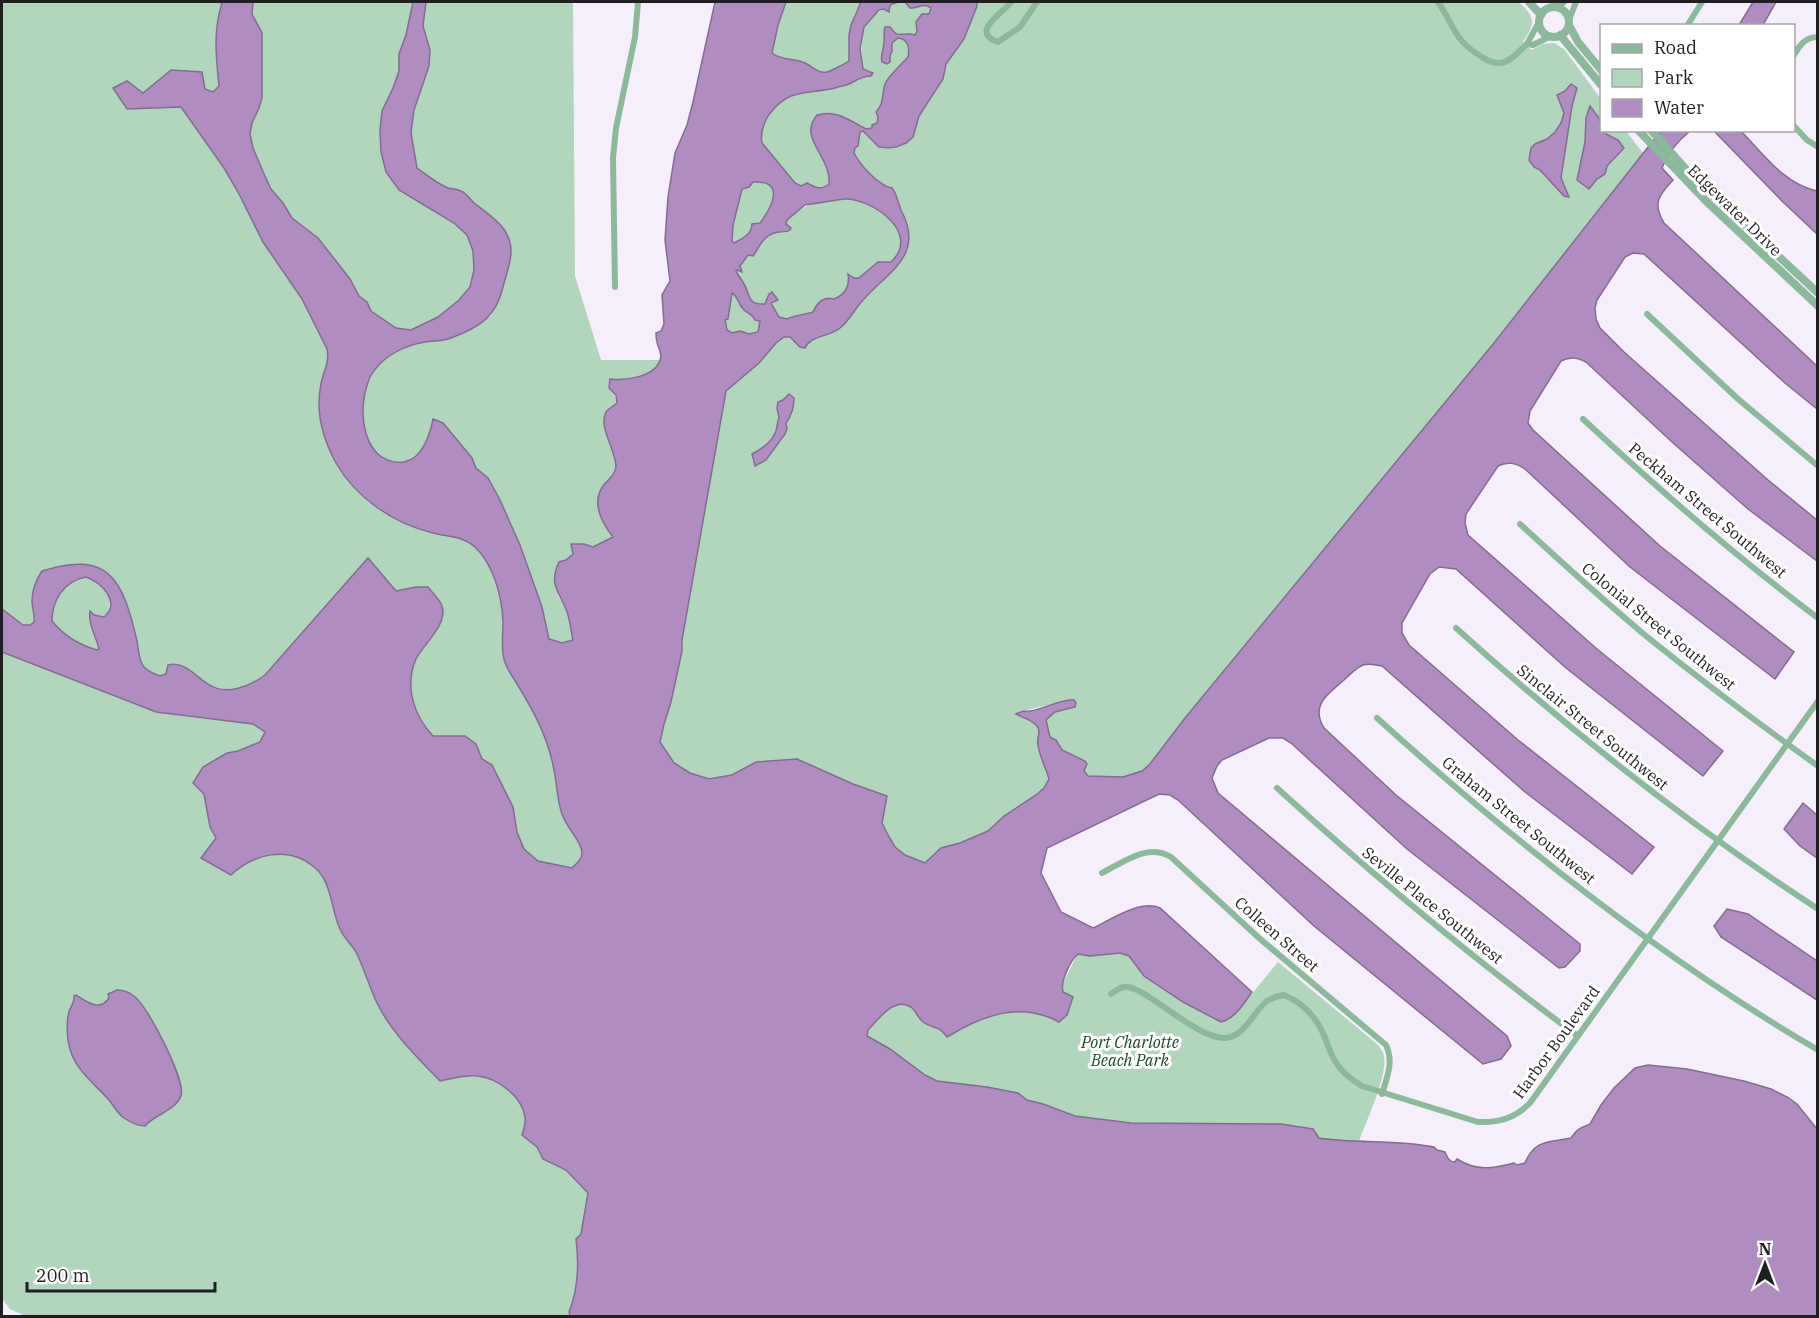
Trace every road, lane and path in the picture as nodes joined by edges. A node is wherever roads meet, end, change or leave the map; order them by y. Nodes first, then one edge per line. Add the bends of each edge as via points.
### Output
1 (638, 2) edge
2 (1011, 2) edge
3 (1037, 2) edge
4 (1438, 2) edge
5 (1529, 2) edge
6 (1546, 2) edge
7 (1576, 2) edge
8 (1702, 2) edge
9 (1558, 5) edge
10 (1540, 18) junction
11 (1569, 22) junction
12 (1688, 24) edge
13 (1555, 36) junction
14 (1818, 37) edge
15 (1527, 44) junction
16 (1795, 53) edge
17 (1600, 69) edge
18 (1600, 84) edge
19 (1795, 127) edge
20 (1640, 132) edge
21 (1652, 132) edge
22 (1818, 147) edge
23 (615, 287) dead end
24 (1818, 293) edge
25 (1818, 306) edge
26 (1647, 314) dead end
27 (1583, 419) dead end
28 (1818, 466) edge
29 (1520, 524) dead end
30 (1818, 618) edge
31 (1456, 628) dead end
32 (1818, 701) edge
33 (1377, 718) dead end
34 (1787, 744) junction
35 (1818, 766) edge
36 (1277, 788) dead end
37 (1717, 841) junction
38 (1102, 873) dead end
39 (1818, 909) edge
40 (1648, 938) junction
41 (1111, 994) dead end
42 (1578, 1036) junction
43 (1818, 1050) edge
44 (1382, 1094) junction

1 - 23 street via 613,158
2 - 3 street via 987,27 991,39 998,42 1020,27
4 - 15 street via 1464,44 1488,61 1507,61
5 - 10 street
6 - 9 street
7 - 11 street
8 - 12 street
9 - 10 street via 1546,9
9 - 11 street
10 - 13 street via 1542,30
10 - 15 street
11 - 13 street via 1565,31
11 - 17 street via 1578,42
13 - 15 street
13 - 18 street
14 - 16 street via 1806,39
19 - 22 street
20 - 25 street, Edgewater Drive via 1706,201
21 - 24 street, Edgewater Drive
26 - 28 street via 1738,399
27 - 30 street, Peckham Street Southwest via 1698,523
29 - 34 street, Colonial Street Southwest via 1646,636
31 - 37 street, Sinclair Street Southwest via 1570,728
32 - 34 street, Harbor Boulevard
33 - 40 street, Graham Street Southwest via 1502,826
34 - 35 street, Colonial Street Southwest
34 - 37 street, Harbor Boulevard
36 - 42 street, Seville Place Southwest via 1418,912
37 - 39 street, Sinclair Street Southwest
37 - 40 street, Harbor Boulevard
38 - 44 street, Colleen Street via 1149,851 1171,857 1259,938 1386,1045 1391,1060
40 - 42 street, Harbor Boulevard
40 - 43 street, Graham Street Southwest
41 - 44 street, Harbor Boulevard via 1124,987 1135,988 1192,1025 1222,1038 1241,1030 1268,1000 1284,995 1298,1001 1315,1019 1342,1071 1362,1086
42 - 44 street, Harbor Boulevard via 1530,1103 1504,1120 1478,1122

